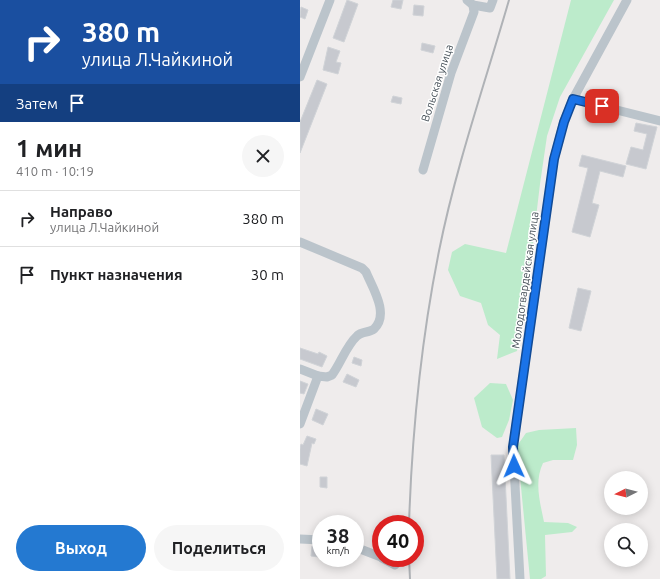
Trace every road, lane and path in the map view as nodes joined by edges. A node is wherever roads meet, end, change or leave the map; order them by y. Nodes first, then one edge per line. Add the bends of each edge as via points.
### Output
1 (330, 0) edge
2 (493, 0) edge
3 (627, 0) edge
4 (470, 2) edge
5 (300, 77) edge
6 (573, 99) junction
7 (660, 121) edge
8 (423, 170) dead end
9 (300, 242) edge
10 (300, 369) edge
11 (318, 376) junction
12 (300, 424) edge
13 (300, 539) edge
14 (312, 540) edge
15 (520, 579) edge

1 - 5 street
2 - 4 street via 490,8
3 - 6 street, Молодогвардейская улица
4 - 8 street, Вольская улица via 474,12 451,73
6 - 7 street
6 - 15 street, Молодогвардейская улица via 554,159 513,447
9 - 11 street via 362,268 380,307 380,317 373,330 354,338 332,375 327,378
10 - 11 street
11 - 12 street
13 - 14 street

